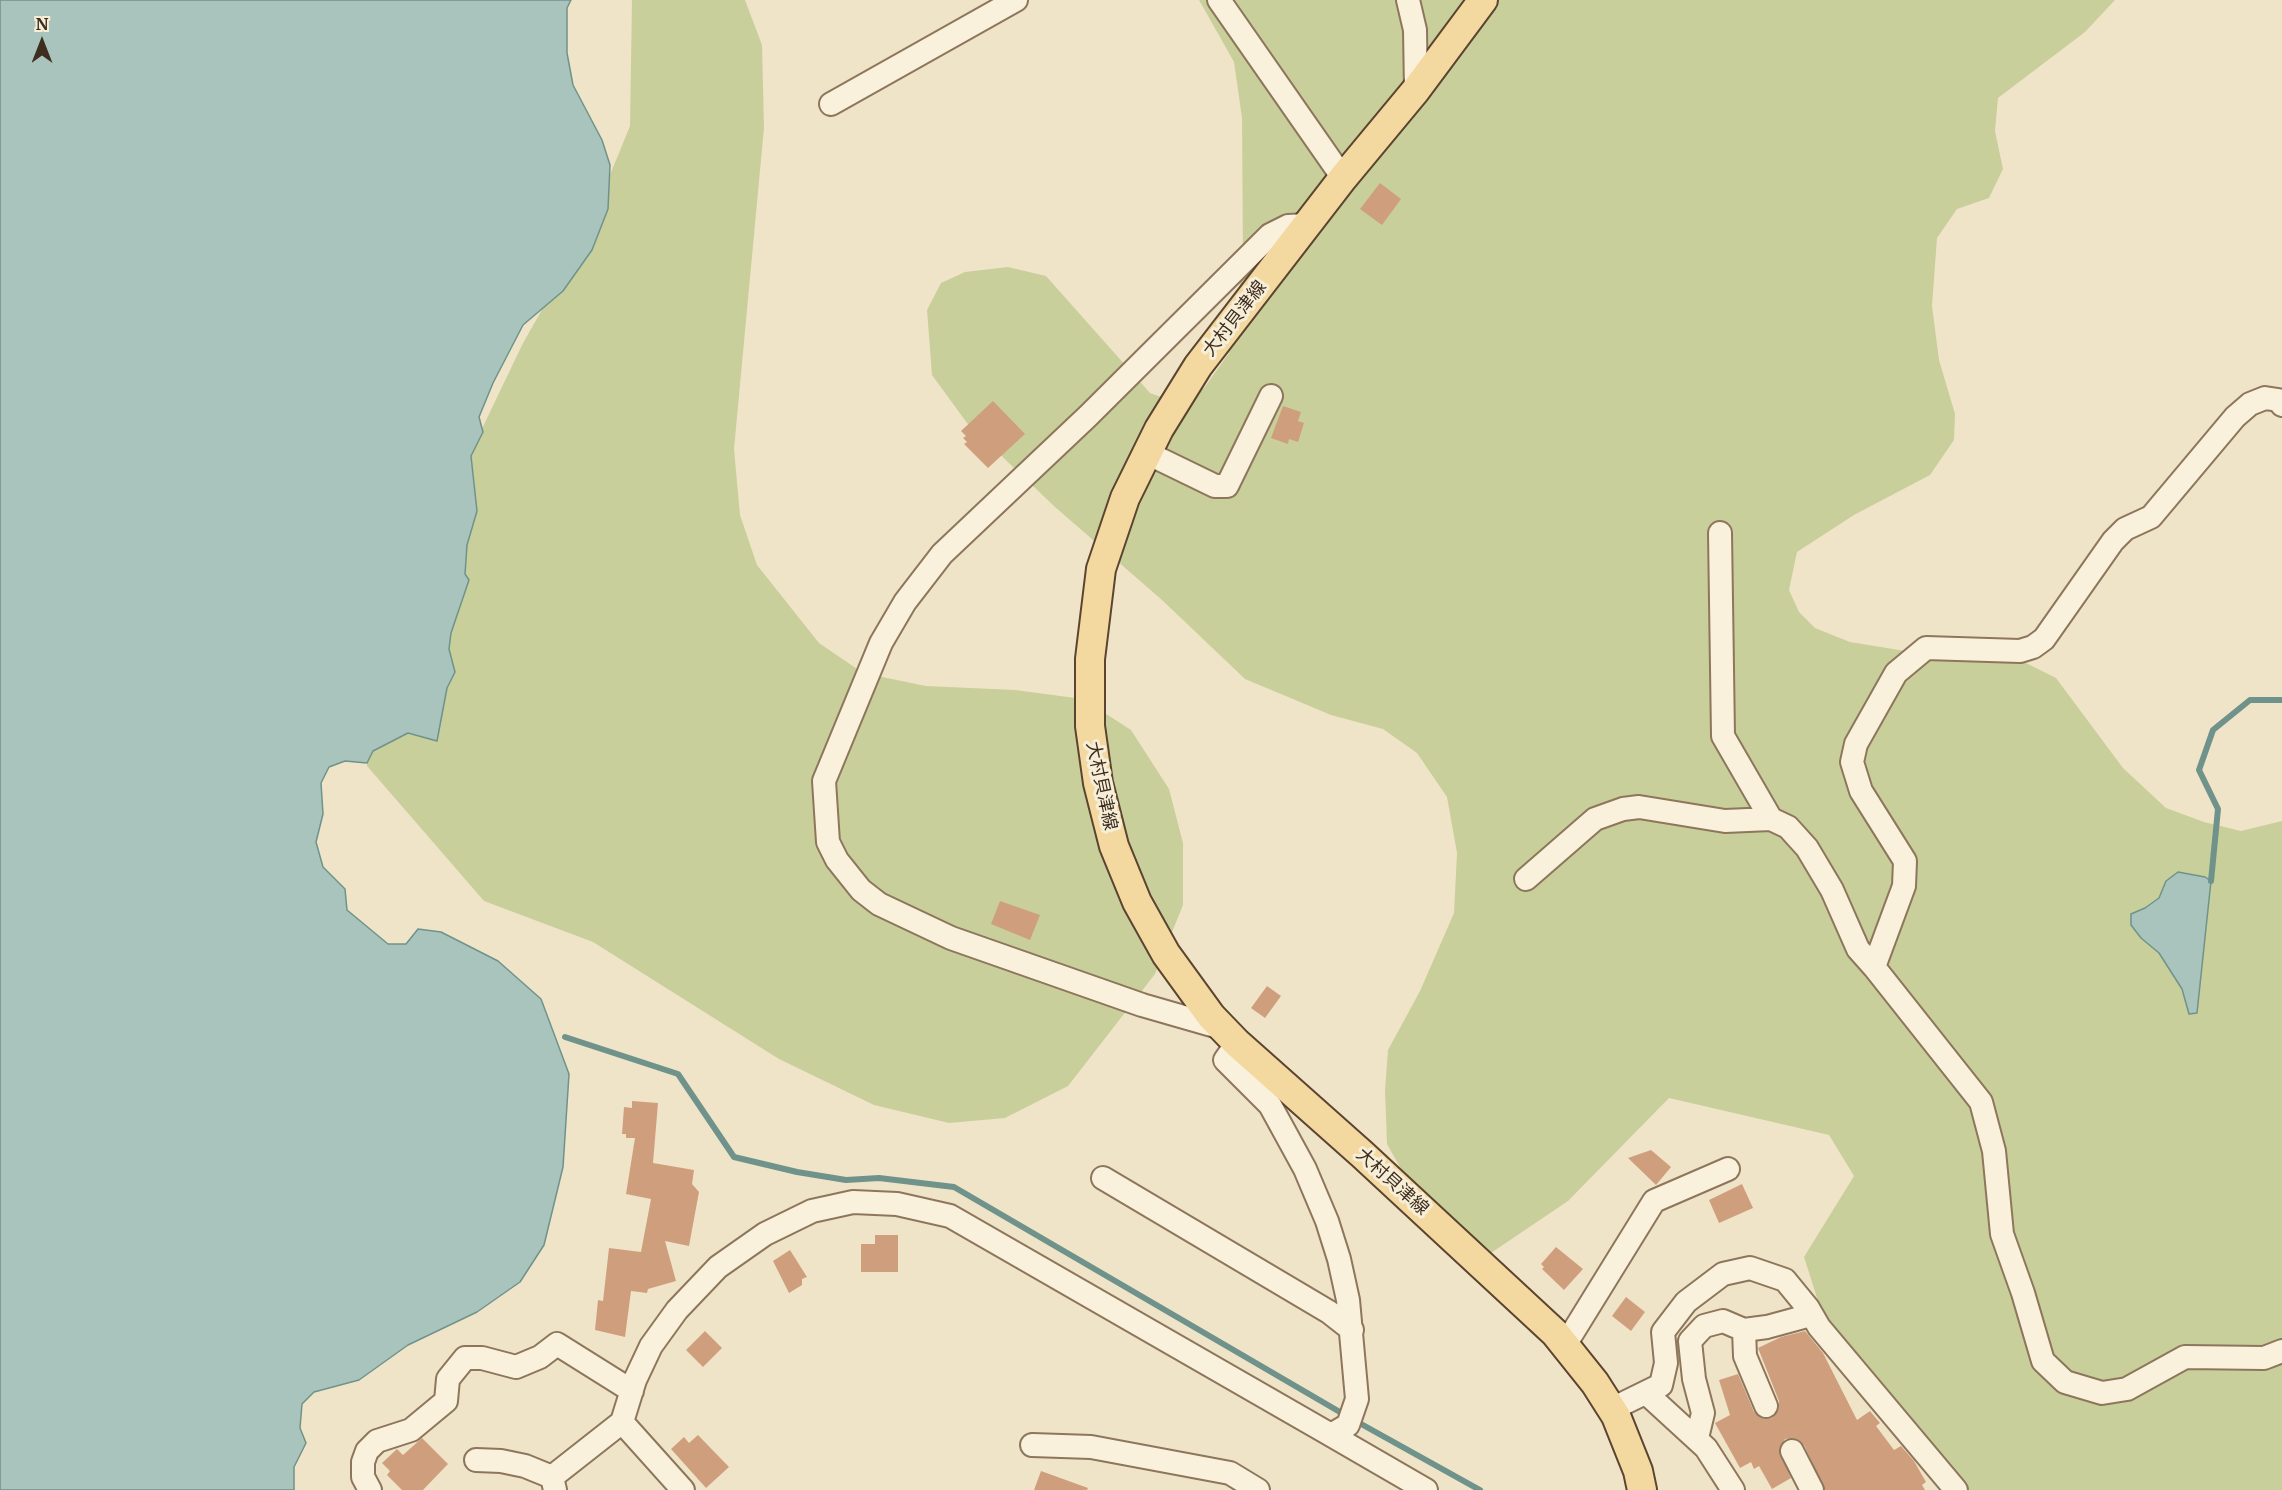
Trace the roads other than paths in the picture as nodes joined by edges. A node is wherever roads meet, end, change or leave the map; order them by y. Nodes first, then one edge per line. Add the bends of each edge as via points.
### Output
1 (1016, 0) edge
2 (1219, 0) edge
3 (1407, 0) edge
4 (1483, 0) edge
5 (1416, 90) junction
6 (831, 104) dead end
7 (1343, 178) junction
8 (1307, 225) junction
9 (1271, 396) dead end
10 (2282, 405) edge
11 (1147, 453) junction
12 (1720, 532) dead end
13 (1771, 819) junction
14 (1526, 879) dead end
15 (1874, 967) junction
16 (1229, 1035) junction
17 (1728, 1169) dead end
18 (1103, 1178) dead end
19 (1811, 1315) junction
20 (563, 1329) dead end
21 (1352, 1330) junction
22 (1744, 1330) junction
23 (1565, 1345) junction
24 (2282, 1351) edge
25 (634, 1384) junction
26 (1646, 1393) junction
27 (1766, 1406) dead end
28 (1612, 1409) junction
29 (622, 1422) junction
30 (1331, 1435) junction
31 (1697, 1438) junction
32 (1032, 1445) dead end
33 (1792, 1451) dead end
34 (476, 1460) dead end
35 (554, 1484) edge
36 (370, 1490) edge
37 (683, 1490) edge
38 (1258, 1490) edge
39 (1426, 1490) edge
40 (1642, 1490) edge
41 (1733, 1490) edge
42 (1812, 1490) edge
43 (1956, 1490) edge

1 - 6 street
2 - 7 street
3 - 5 street via 1416,30
4 - 5 main road, 大村貝津線
5 - 7 main road, 大村貝津線
7 - 8 main road, 大村貝津線
8 - 11 main road, 大村貝津線 via 1198,366
8 - 16 street via 1288,226 1270,236 942,554 905,602 881,643 824,781 828,842 861,890 879,904 951,938
9 - 11 street via 1227,486 1215,486
10 - 15 street via 2278,400 2265,398 2235,417 2151,517 2125,529 2113,541 2044,639 2033,647 2020,651 1926,648 1896,673 1856,744 1852,762 1862,791 1905,861 1904,886
11 - 16 main road, 大村貝津線 via 1125,498 1101,570 1090,659 1090,726 1098,783 1114,846 1137,902 1166,954
12 - 13 street via 1723,736
13 - 14 street via 1725,821 1639,807 1623,809 1595,819
13 - 15 street via 1788,828 1807,848 1832,890 1858,949
15 - 24 street via 1981,1102 1994,1151 2001,1234 2043,1361 2065,1382 2111,1392 2140,1384 2185,1358 2264,1358
16 - 21 street via 1226,1060 1270,1105 1305,1169 1327,1221
16 - 23 main road, 大村貝津線
17 - 23 street via 1654,1201
18 - 21 street via 1329,1312
19 - 22 street
19 - 26 street via 1785,1280 1750,1268 1723,1274 1686,1302 1663,1332 1666,1363 1660,1385
19 - 43 street
20 - 25 street
21 - 30 street via 1357,1399 1348,1425
22 - 27 street via 1745,1356
22 - 31 street via 1723,1321 1704,1326 1690,1341 1703,1413
23 - 28 main road, 大村貝津線
25 - 29 street
25 - 30 street via 651,1346 677,1310 718,1267 765,1234 812,1211 853,1202 897,1204 950,1216
25 - 36 street via 557,1344 540,1357 516,1366 465,1358 448,1379 446,1401 411,1430 377,1442 367,1451 363,1477
26 - 28 street
26 - 31 street
28 - 40 main road, 大村貝津線
29 - 35 street
29 - 37 street
30 - 39 street
31 - 41 street
32 - 38 street via 1091,1447 1230,1473
33 - 42 street
34 - 35 street via 525,1466

